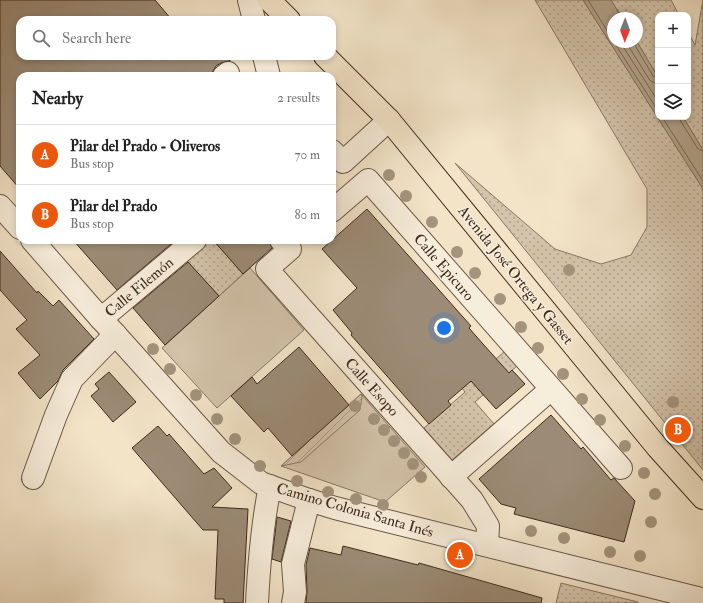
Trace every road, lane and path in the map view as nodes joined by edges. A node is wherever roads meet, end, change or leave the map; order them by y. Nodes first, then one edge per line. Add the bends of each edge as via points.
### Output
1 (249, 0) edge
2 (269, 0) edge
3 (253, 16) edge
4 (285, 16) edge
5 (265, 60) edge
6 (329, 60) edge
7 (268, 72) edge
8 (389, 120) junction
9 (336, 162) edge
10 (0, 206) edge
11 (336, 208) edge
12 (16, 224) edge
13 (35, 244) edge
14 (191, 244) edge
15 (289, 244) edge
16 (108, 327) junction
17 (551, 389) junction
18 (621, 468) dead end
19 (451, 477) junction
20 (33, 478) dead end
21 (270, 486) junction
22 (703, 498) edge
23 (309, 500) junction
24 (487, 545) junction
25 (703, 602) edge
26 (257, 603) edge
27 (293, 603) edge

1 - 3 street
2 - 4 main road
5 - 7 street
6 - 8 main road, Avenida José Ortega y Gasset
8 - 9 street
8 - 22 main road, Avenida José Ortega y Gasset via 658,448
10 - 12 street
11 - 17 street, Calle Epicuro via 368,180
13 - 16 street, Camino Colonia Santa Inés
14 - 16 street, Calle Filemón
15 - 19 street, Calle Esopo via 267,268
16 - 20 street, Calle Filemón via 105,345 72,379
16 - 21 street, Camino Colonia Santa Inés via 221,452
17 - 18 street, Calle Epicuro
17 - 19 street
19 - 24 street, Calle Esopo via 472,500 488,526
21 - 23 street, Camino Colonia Santa Inés
21 - 26 street via 259,557
23 - 24 street, Camino Colonia Santa Inés
23 - 27 street via 293,564
24 - 25 street, Camino Colonia Santa Inés via 697,598

